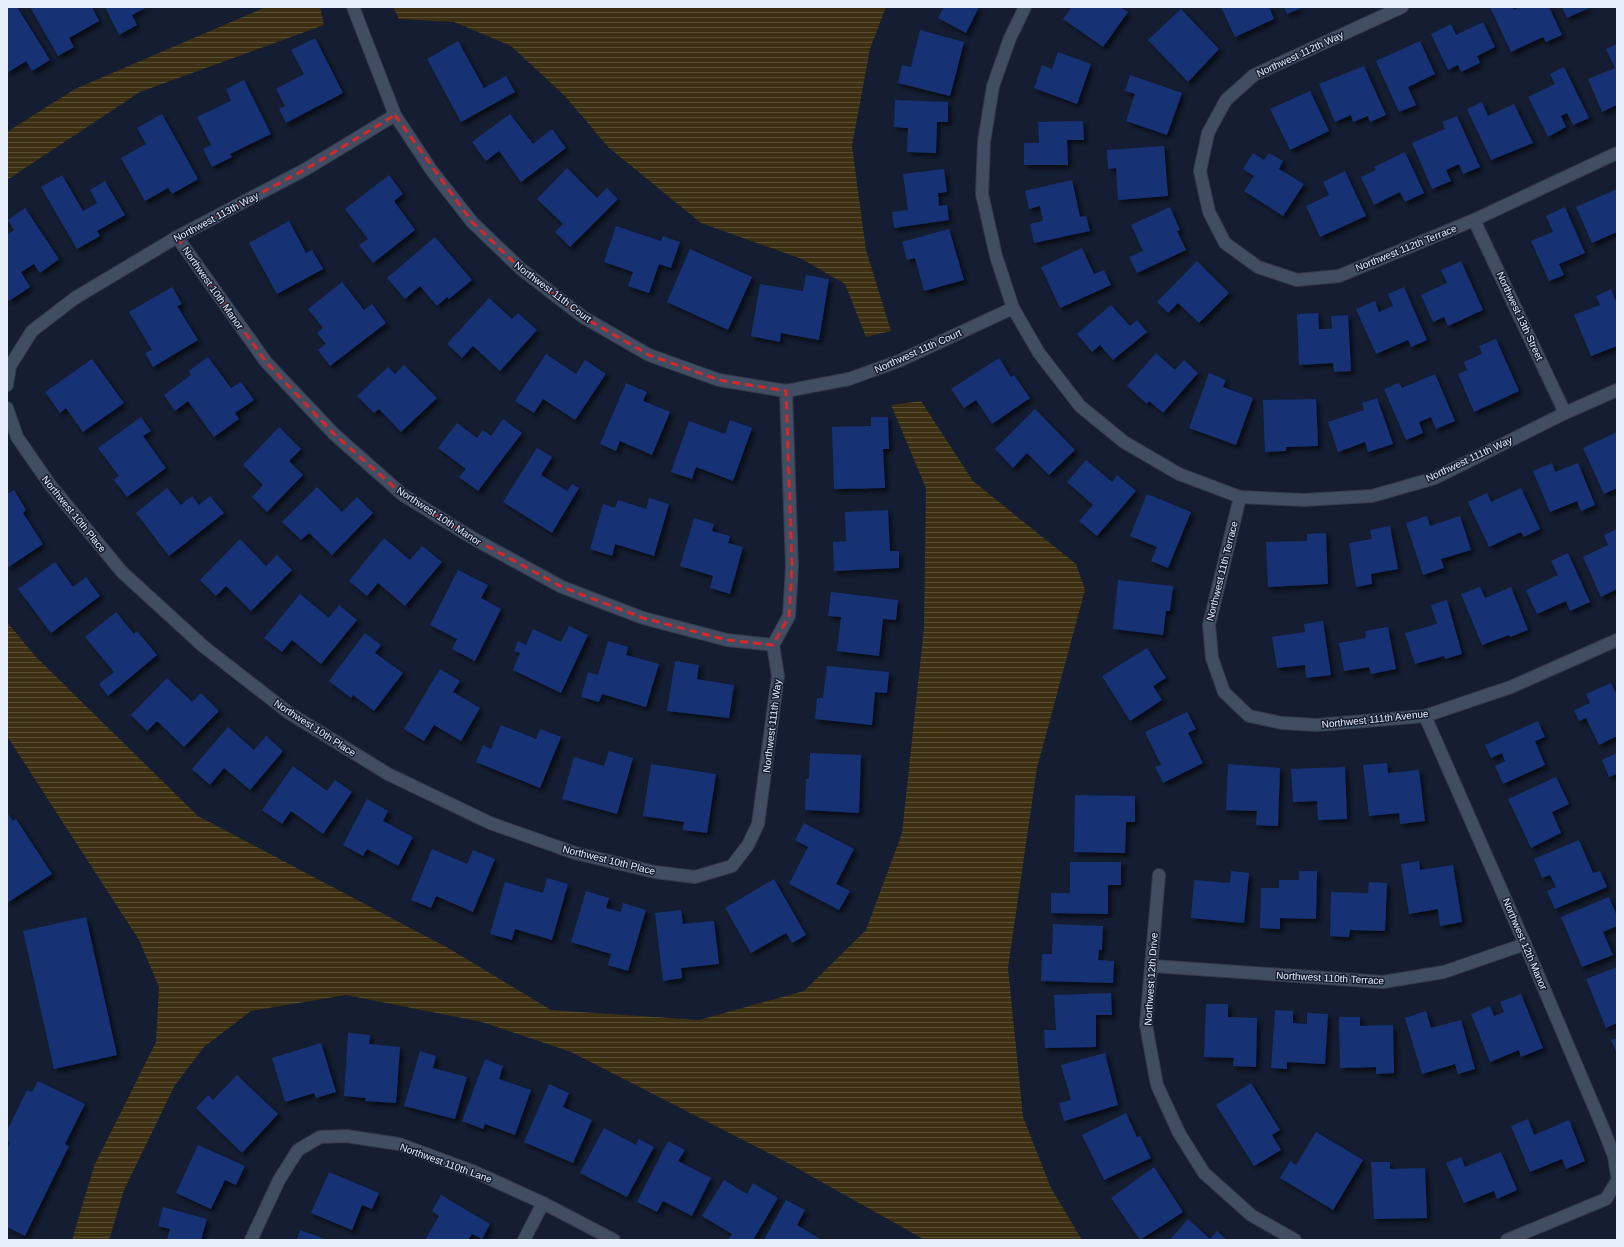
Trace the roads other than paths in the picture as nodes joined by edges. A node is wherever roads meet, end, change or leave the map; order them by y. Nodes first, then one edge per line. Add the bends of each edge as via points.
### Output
1 (353, 7) edge
2 (1026, 7) edge
3 (1402, 7) edge
4 (1380, 12) edge
5 (394, 115) junction
6 (1617, 153) edge
7 (1209, 212) joint
8 (1474, 220) junction
9 (177, 237) junction
10 (1013, 308) junction
11 (7, 385) edge
12 (1617, 390) edge
13 (786, 391) junction
14 (7, 408) edge
15 (1565, 413) junction
16 (1240, 497) junction
17 (1617, 640) edge
18 (773, 645) junction
19 (1224, 692) joint
20 (1425, 716) junction
21 (732, 866) joint
22 (1159, 875) dead end
23 (1525, 944) junction
24 (1152, 966) junction
25 (1617, 1175) edge
26 (1617, 1181) edge
27 (543, 1203) junction
28 (251, 1240) edge
29 (524, 1240) edge
30 (614, 1240) edge
31 (1296, 1240) edge
32 (1507, 1240) edge

1 - 5 street, Northwest 11th Court
2 - 10 street, Northwest 111th Way via 1010,38 993,86 984,142 982,194 996,256
3 - 4 street, Northwest 112th Way
4 - 7 street, Northwest 112th Way via 1254,75 1226,100 1208,133 1200,171
5 - 9 street, Northwest 113th Way via 306,169
5 - 13 street, Northwest 11th Court via 432,171 472,222 521,269 583,317 650,355 719,380
6 - 8 street, Northwest 112th Terrace
7 - 8 street, Northwest 112th Terrace via 1226,243 1258,267 1297,280 1339,276
8 - 15 street, Northwest 13th Street
9 - 11 street, Northwest 113th Way via 75,298 32,332 10,366
9 - 18 street, Northwest 10th Manor via 266,362 334,434 402,494 476,540 562,587 643,618 727,640
10 - 13 street, Northwest 11th Court via 899,361 849,379
10 - 16 street, Northwest 111th Way via 1039,353 1080,406 1124,442 1179,474
12 - 15 street, Northwest 111th Way
13 - 18 street via 792,567 789,616
14 - 21 street, Northwest 10th Place via 17,437 51,486 122,572 203,646 289,713 395,777 490,823 575,853 655,872 695,878
15 - 16 street, Northwest 111th Way via 1435,478 1372,496 1304,500
16 - 19 street, Northwest 11th Terrace via 1209,625 1212,658
17 - 20 street, Northwest 111th Avenue via 1511,687
18 - 21 street, Northwest 111th Way via 778,676 758,824 748,845
19 - 20 street, Northwest 111th Avenue via 1249,716 1282,723 1317,725
20 - 23 street, Northwest 12th Manor
22 - 24 street, Northwest 12th Drive
23 - 24 street, Northwest 110th Terrace via 1444,972 1383,982
23 - 25 street, Northwest 12th Manor via 1603,1128 1614,1156
24 - 31 street, Northwest 12th Drive via 1146,1025 1157,1085 1179,1133 1204,1173 1251,1215
26 - 32 street via 1606,1199
27 - 28 street, Northwest 110th Lane via 475,1172 398,1144 346,1136 320,1137 298,1150 279,1180
27 - 29 street
27 - 30 street, Northwest 110th Lane

